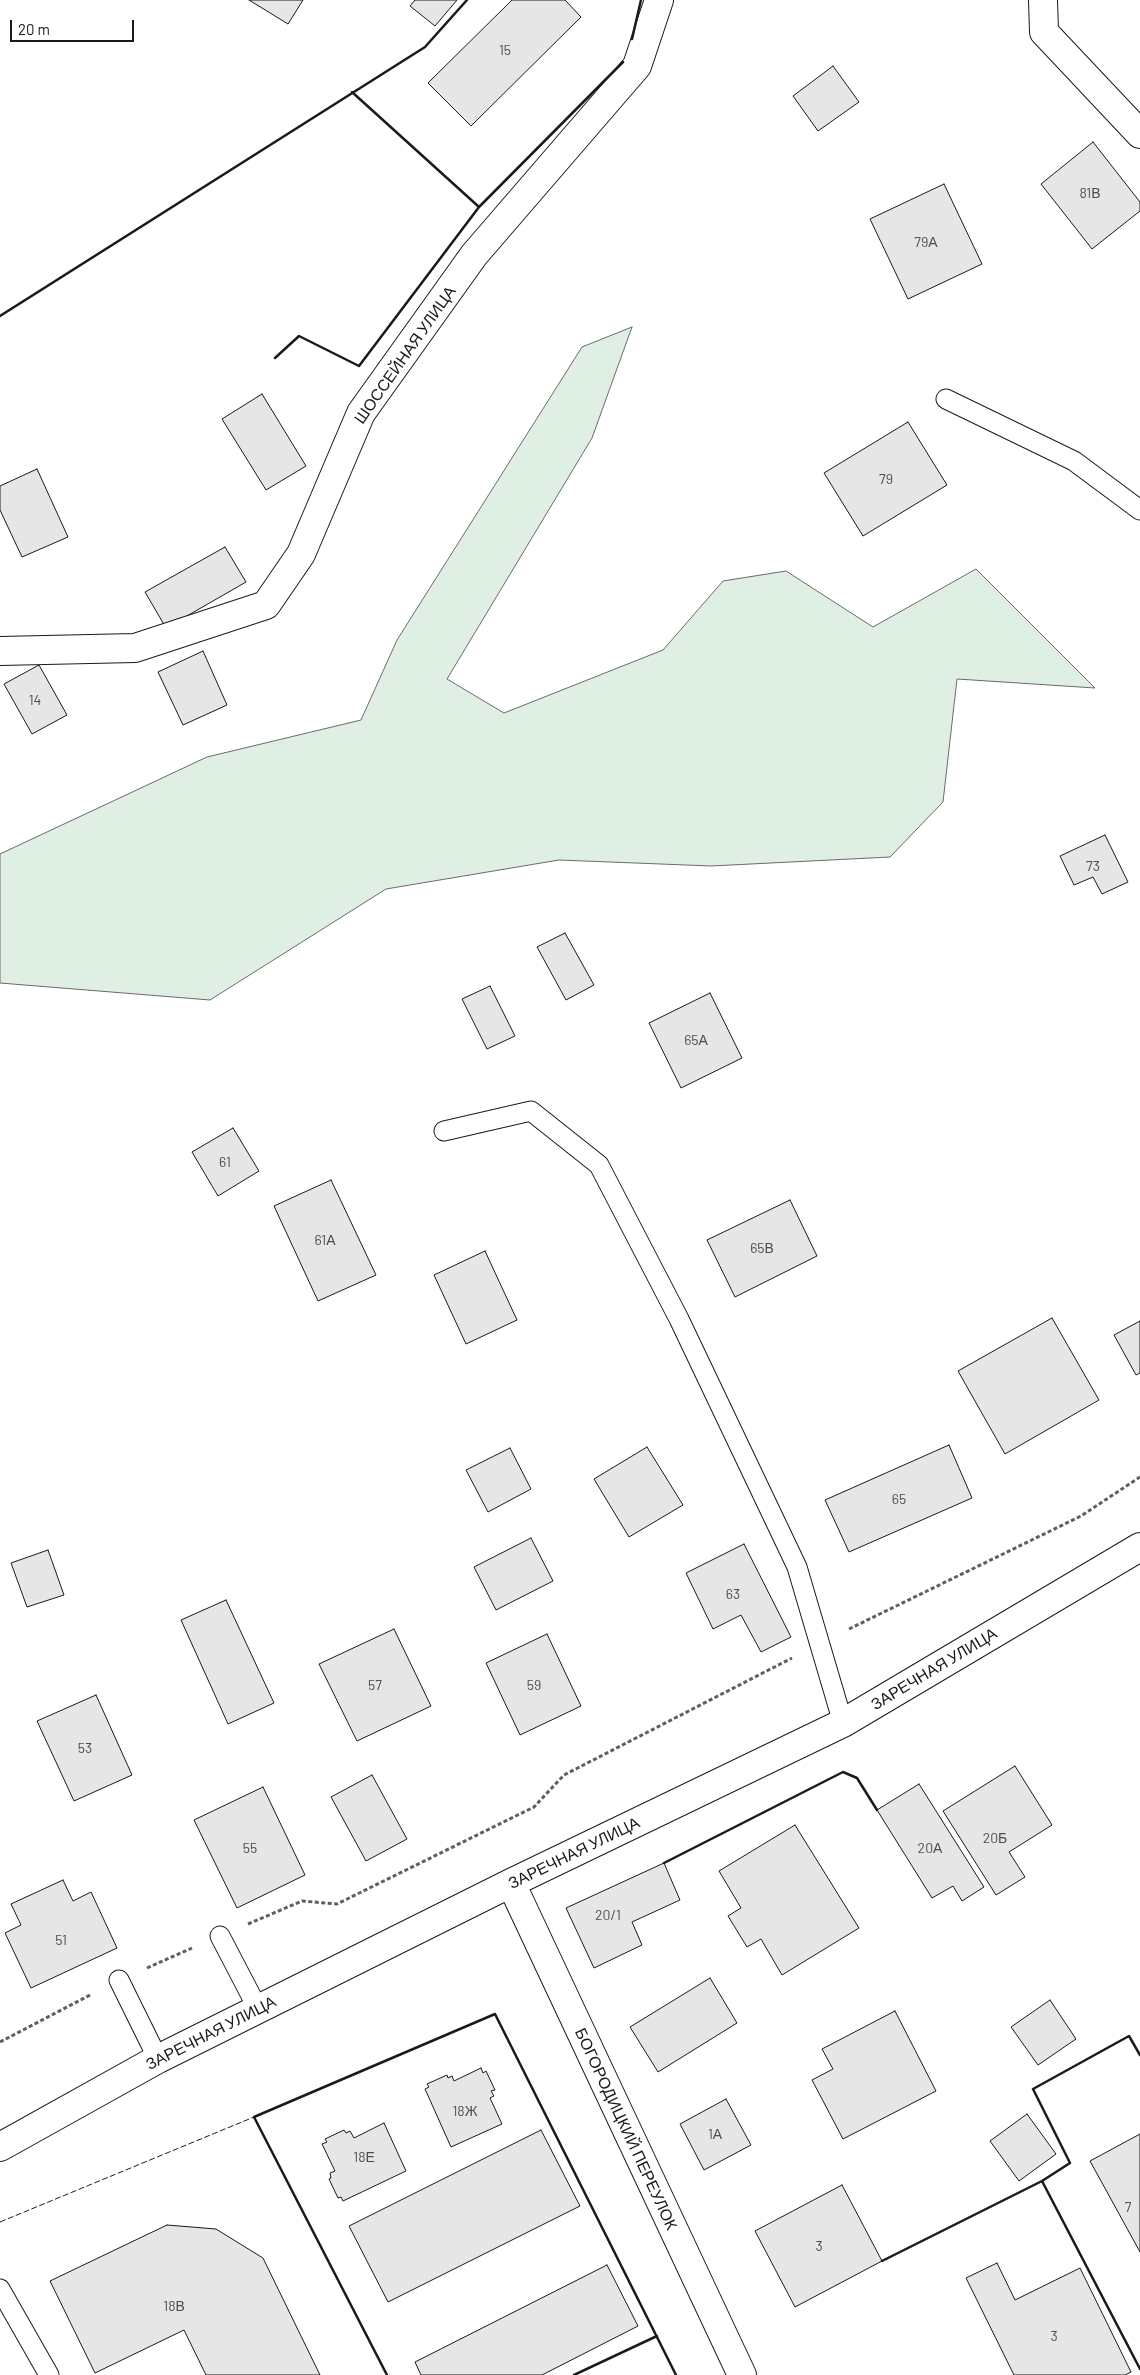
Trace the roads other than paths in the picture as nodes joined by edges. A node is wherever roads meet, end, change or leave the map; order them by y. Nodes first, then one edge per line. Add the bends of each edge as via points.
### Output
1 (659, 0) edge
2 (1043, 0) edge
3 (1140, 134) edge
4 (946, 399) dead end
5 (1140, 510) edge
6 (0, 651) edge
7 (444, 1131) dead end
8 (1140, 1547) edge
9 (843, 1724) junction
10 (511, 1883) junction
11 (220, 1936) road end
12 (119, 1980) road end
13 (258, 2009) junction
14 (158, 2059) junction
15 (0, 2146) edge
16 (0, 2289) edge
17 (49, 2375) edge
18 (742, 2375) edge

1 - 6 street, ШОССЕЙНАЯ УЛИЦА via 637,66 474,255 361,413 301,554 266,605 135,648
2 - 3 street via 1044,32
4 - 5 lane via 1074,461
7 - 9 lane via 531,1111 599,1165 679,1319 797,1567
8 - 9 street, ЗАРЕЧНАЯ УЛИЦА
9 - 10 street, ЗАРЕЧНАЯ УЛИЦА
10 - 13 street, ЗАРЕЧНАЯ УЛИЦА
10 - 18 street, БОГОРОДИЦКИЙ ПЕРЕУЛОК
11 - 13 lane
12 - 14 lane
13 - 14 street, ЗАРЕЧНАЯ УЛИЦА
14 - 15 street, ЗАРЕЧНАЯ УЛИЦА
16 - 17 lane

